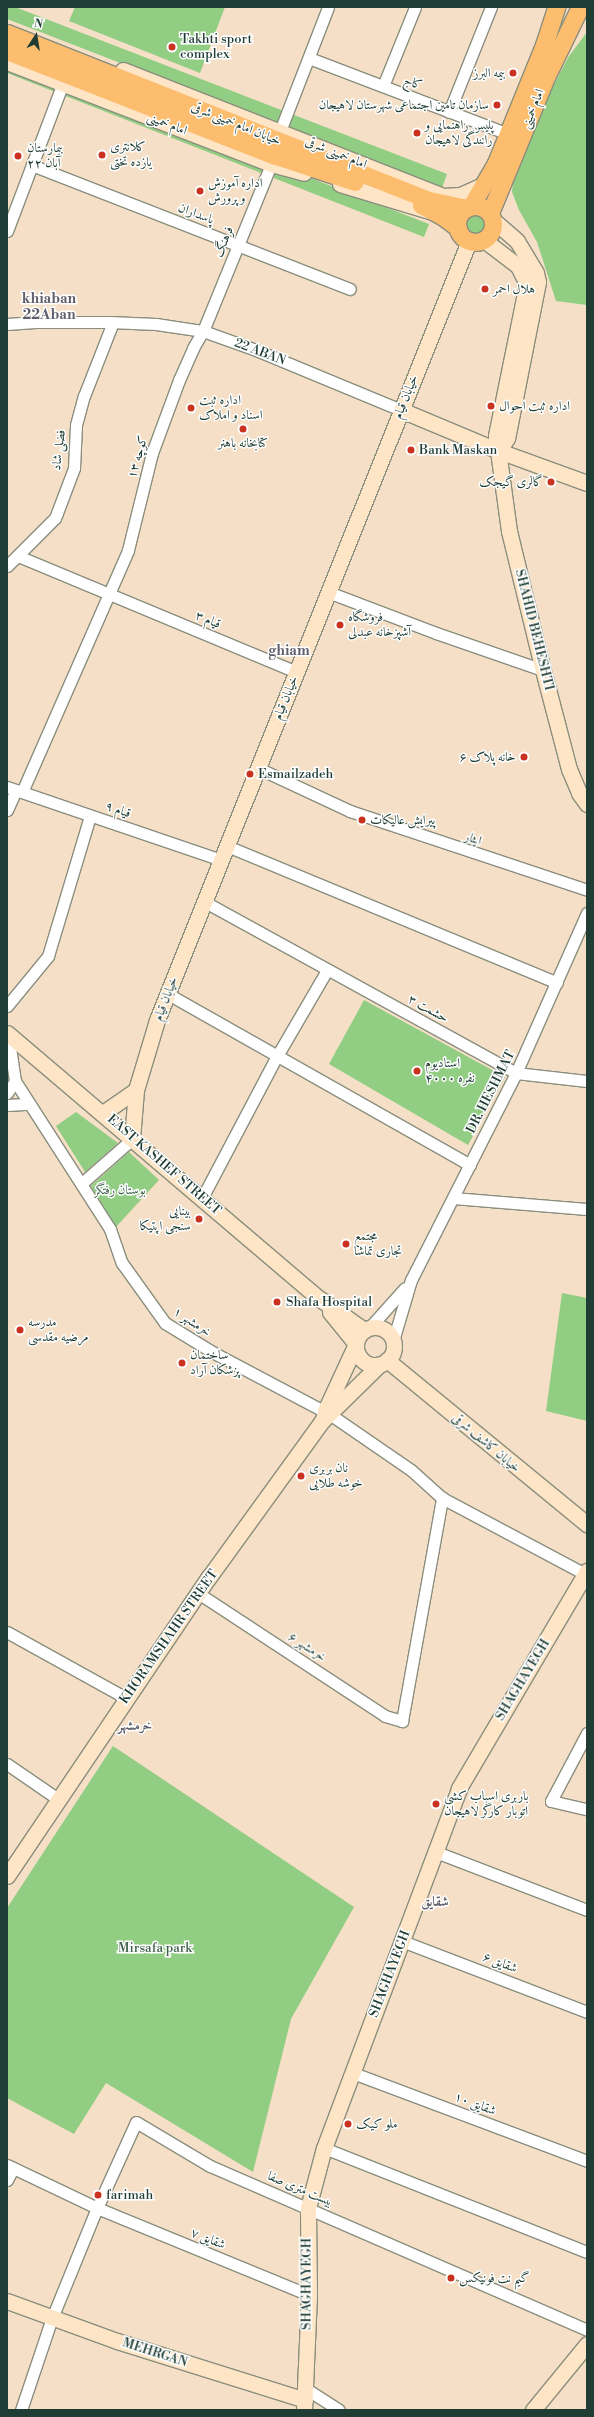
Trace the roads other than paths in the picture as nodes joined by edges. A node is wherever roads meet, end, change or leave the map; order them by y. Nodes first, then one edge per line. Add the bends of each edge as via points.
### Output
1 (328, 7) edge
2 (414, 7) edge
3 (491, 7) edge
4 (556, 7) edge
5 (580, 7) edge
6 (7, 25) edge
7 (7, 33) edge
8 (7, 51) edge
9 (309, 58) junction
10 (7, 62) edge
11 (63, 84) junction
12 (383, 86) junction
13 (449, 112) junction
14 (280, 130) junction
15 (508, 134) junction
16 (271, 164) junction
17 (32, 165) junction
18 (485, 184) junction
19 (469, 207) junction
20 (442, 216) junction
21 (492, 217) junction
22 (7, 231) edge
23 (470, 236) junction
24 (238, 246) junction
25 (350, 289) dead end
26 (114, 322) junction
27 (7, 324) edge
28 (203, 331) junction
29 (401, 410) junction
30 (499, 451) junction
31 (587, 483) edge
32 (18, 556) junction
33 (7, 566) edge
34 (328, 592) junction
35 (110, 594) junction
36 (544, 670) junction
37 (296, 672) junction
38 (258, 768) junction
39 (15, 790) edge
40 (587, 804) edge
41 (7, 810) edge
42 (90, 816) junction
43 (227, 846) junction
44 (221, 860) junction
45 (587, 890) edge
46 (204, 902) junction
47 (587, 913) edge
48 (327, 970) junction
49 (557, 982) junction
50 (168, 994) junction
51 (7, 1006) edge
52 (8, 1034) edge
53 (278, 1056) junction
54 (516, 1074) junction
55 (15, 1080) junction
56 (587, 1081) edge
57 (136, 1090) junction
58 (7, 1093) edge
59 (29, 1104) junction
60 (7, 1105) edge
61 (103, 1113) junction
62 (132, 1139) junction
63 (470, 1165) junction
64 (82, 1183) junction
65 (202, 1198) junction
66 (453, 1198) junction
67 (586, 1209) edge
68 (411, 1280) junction
69 (320, 1299) junction
70 (367, 1329) junction
71 (393, 1341) junction
72 (356, 1345) junction
73 (384, 1362) junction
74 (326, 1416) junction
75 (442, 1498) junction
76 (587, 1524) edge
77 (586, 1573) edge
78 (198, 1593) junction
79 (7, 1632) edge
80 (126, 1698) junction
81 (587, 1732) edge
82 (7, 1764) edge
83 (58, 1799) junction
84 (587, 1809) edge
85 (436, 1852) junction
86 (7, 1876) edge
87 (587, 1910) edge
88 (402, 1941) junction
89 (587, 2012) edge
90 (353, 2073) junction
91 (324, 2148) junction
92 (587, 2161) edge
93 (10, 2167) edge
94 (7, 2180) edge
95 (97, 2208) junction
96 (308, 2208) junction
97 (587, 2252) edge
98 (309, 2296) junction
99 (7, 2301) edge
100 (52, 2318) junction
101 (587, 2330) edge
102 (587, 2344) edge
103 (587, 2356) edge
104 (305, 2399) edge
105 (21, 2410) edge
106 (339, 2410) edge
107 (533, 2410) edge
108 (541, 2410) edge

1 - 9 street
2 - 12 street
3 - 13 street
4 - 15 main road, امام خمینی via 544,45
5 - 21 main road, امام خمینی via 546,77
6 - 14 main road, امام خمینی شرقی
7 - 19 main road, خیابان امام خمینی شرقی via 429,200
8 - 20 main road, خیابان امام خمینی شرقی via 272,155 425,206
9 - 12 street, کاج
9 - 14 street
10 - 11 main road
11 - 16 main road, امام خمینی
11 - 17 street
12 - 13 street, کاج
13 - 15 street, کاج
14 - 18 main road, امام خمینی شرقی via 443,196 460,195
15 - 18 main road, امام خمینی
16 - 20 main road, امام خمینی شرقی
16 - 24 street, فرهنگ
17 - 22 street
17 - 24 street, پاسداران
18 - 19 main road, امام خمینی
19 - 21 main road via 485,208
19 - 23 main road via 459,217
20 - 23 main road, خیابان امام خمینی شرقی
21 - 23 main road via 492,232
21 - 30 main road via 517,242 536,273 538,282 507,438
23 - 29 main road, خیابان قیام
23 - 30 main road, SHAHID BEHESHTI via 518,266 525,280 525,293 496,436
24 - 25 street, پاسداران
24 - 28 street, فرهنگ
26 - 27 street, 22 ABAN
26 - 28 street, 22 ABAN via 156,324
26 - 32 street, فضلی شاد via 84,396 76,425 74,468 55,518
28 - 29 street, 22 ABAN
28 - 35 street, کوچه ۱۳ via 187,360 152,453 128,550
29 - 30 main road, 22 ABAN
29 - 34 main road, خیابان قیام
30 - 31 main road, 22 ABAN
30 - 36 main road, SHAHID BEHESHTI via 510,531
32 - 33 street, فضلی شاد
32 - 35 street, قیام ۳
34 - 36 street
34 - 37 main road, خیابان قیام
35 - 37 street, قیام ۳
35 - 39 street, کوچه ۱۳
36 - 40 main road, SHAHID BEHESHTI via 569,769 579,793
37 - 38 main road, خیابان قیام
38 - 43 main road, خیابان قیام
38 - 45 street, ایثار via 350,811
39 - 41 street, کوچه ۱۳
39 - 42 street, قیام ۹
42 - 44 street, قیام ۹
42 - 51 street via 48,956
43 - 44 main road, خیابان قیام
43 - 49 street
44 - 46 main road, خیابان قیام
46 - 48 street, حشمت ۳
46 - 50 main road, خیابان قیام
47 - 49 street, DR. HESHMAT
48 - 53 street
48 - 54 street, حشمت ۳
49 - 54 street, DR. HESHMAT
50 - 53 street
50 - 57 main road, خیابان قیام via 157,1020
52 - 55 street
52 - 61 main road, EAST KASHEF STREET
53 - 63 street
53 - 65 street
54 - 56 street
54 - 63 street, DR. HESHMAT
55 - 58 street
55 - 59 street, خرمشهر ۱
57 - 61 main road
57 - 62 main road, خیابان قیام
59 - 60 street
59 - 64 street, خرمشهر ۱
61 - 62 main road, EAST KASHEF STREET
62 - 64 street
62 - 65 main road, EAST KASHEF STREET
63 - 66 street, DR. HESHMAT
64 - 74 street, خرمشهر ۱ via 110,1229 122,1263 165,1323
65 - 69 main road, EAST KASHEF STREET
66 - 67 street
66 - 68 street, DR. HESHMAT
68 - 70 street
68 - 71 street
69 - 70 main road
69 - 72 main road
70 - 71 main road via 381,1328
70 - 72 main road via 360,1333
71 - 73 main road via 391,1355
72 - 73 main road via 359,1357 363,1361 369,1364
72 - 74 main road
73 - 74 main road
73 - 76 main road, خیابان کاشف شرقی
74 - 75 street, خرمشهر ۱ via 411,1470
74 - 78 main road, KHORAMSHAHR STREET
75 - 77 street, خرمشهر ۱
75 - 78 street, خرمشهر ۶ via 402,1721 385,1716
77 - 85 main road, SHAGHAYEGH via 459,1788
78 - 80 main road, KHORAMSHAHR STREET
79 - 80 street
80 - 83 main road, KHORAMSHAHR STREET
81 - 84 street via 551,1801
82 - 83 street
83 - 86 main road, KHORAMSHAHR STREET
85 - 87 street
85 - 88 main road, SHAGHAYEGH
88 - 89 street, شقایق ۶
88 - 90 main road, SHAGHAYEGH
90 - 91 main road, SHAGHAYEGH
90 - 92 street, شقایق ۱۰
91 - 96 main road, SHAGHAYEGH
91 - 97 street
93 - 94 street
93 - 95 street, شقایق ۷
95 - 96 street, بیست متری صفا via 136,2122 210,2166
95 - 98 street, شقایق ۷
95 - 100 street
96 - 98 main road, SHAGHAYEGH
96 - 101 street, بیست متری صفا
98 - 104 main road, SHAGHAYEGH
99 - 100 main road, MEHRGAN
100 - 104 main road, MEHRGAN via 117,2341
100 - 105 street
102 - 107 main road
103 - 108 main road
104 - 106 street

